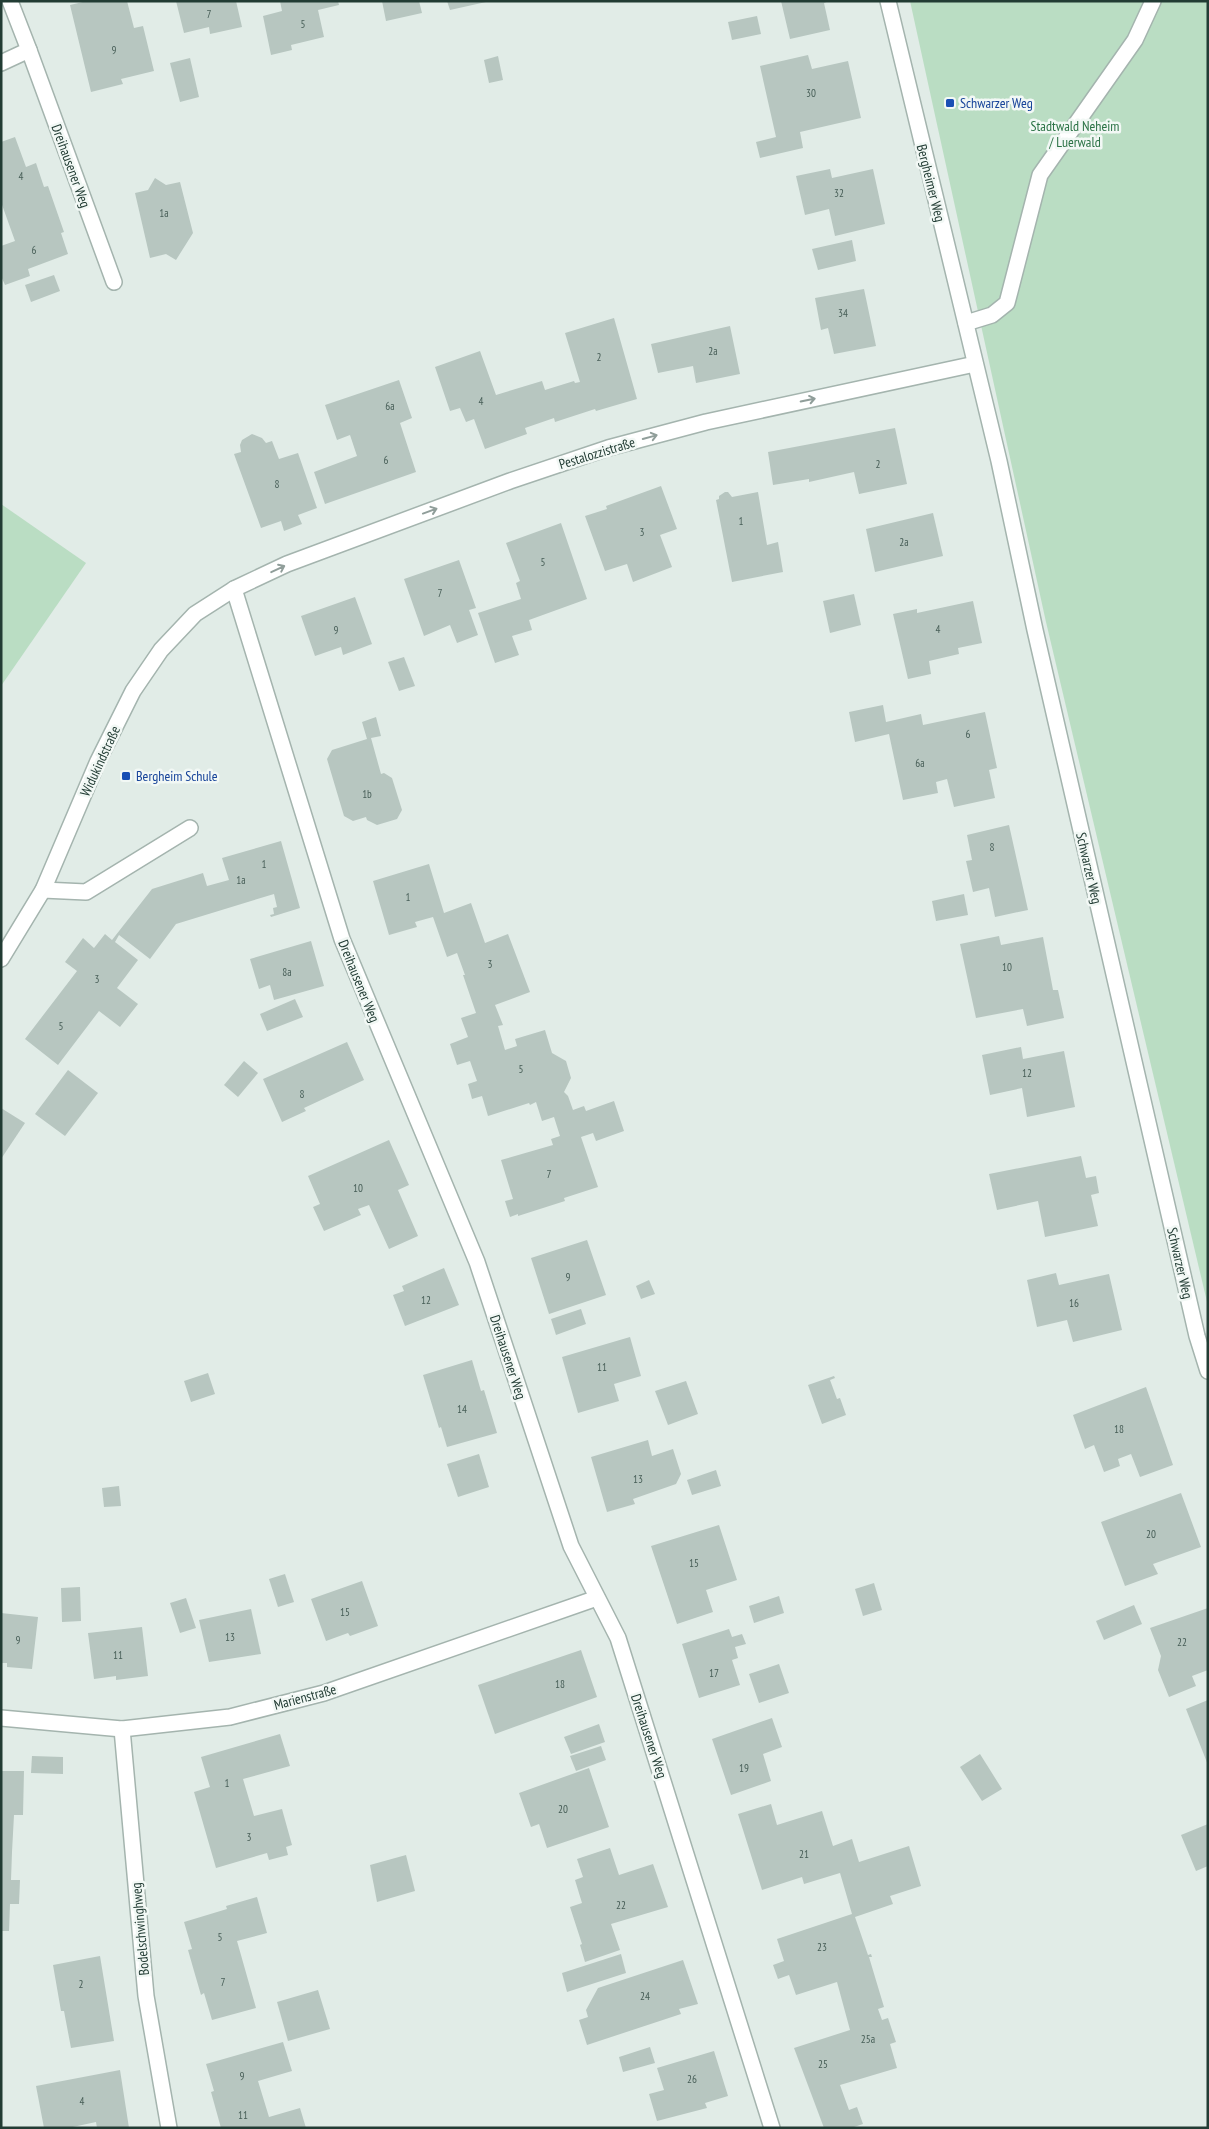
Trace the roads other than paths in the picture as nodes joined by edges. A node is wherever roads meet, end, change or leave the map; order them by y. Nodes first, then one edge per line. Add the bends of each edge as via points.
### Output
1 (10, 1) edge
2 (888, 1) edge
3 (1154, 1) edge
4 (29, 50) junction
5 (1, 63) edge
6 (114, 282) dead end
7 (966, 323) junction
8 (975, 364) junction
9 (234, 589) junction
10 (190, 828) dead end
11 (43, 890) junction
12 (1, 959) edge
13 (1208, 1370) edge
14 (597, 1598) junction
15 (1, 1718) edge
16 (122, 1729) junction
17 (169, 2128) edge
18 (772, 2128) edge

1 - 4 street, Dreihausener Weg
2 - 7 street, Bergheimer Weg
3 - 7 street via 1135,40 1040,175 1007,303 992,315
4 - 5 street
4 - 6 street, Dreihausener Weg
7 - 8 street, Bergheimer Weg
9 -> 8 street, Pestalozzistraße via 296,561 608,448 706,422
8 - 13 street, Schwarzer Weg via 1194,1326
9 - 11 street, Widukindstraße via 196,614 161,650 133,692 98,761
9 - 14 street, Dreihausener Weg via 342,939 477,1262 571,1546
10 - 11 street via 86,892
11 - 12 street, Widukindstraße
14 - 16 street, Marienstraße via 324,1693 230,1717
14 - 18 street, Dreihausener Weg via 618,1638
15 - 16 street, Marienstraße
16 - 17 street, Bodelschwinghweg via 146,1996

